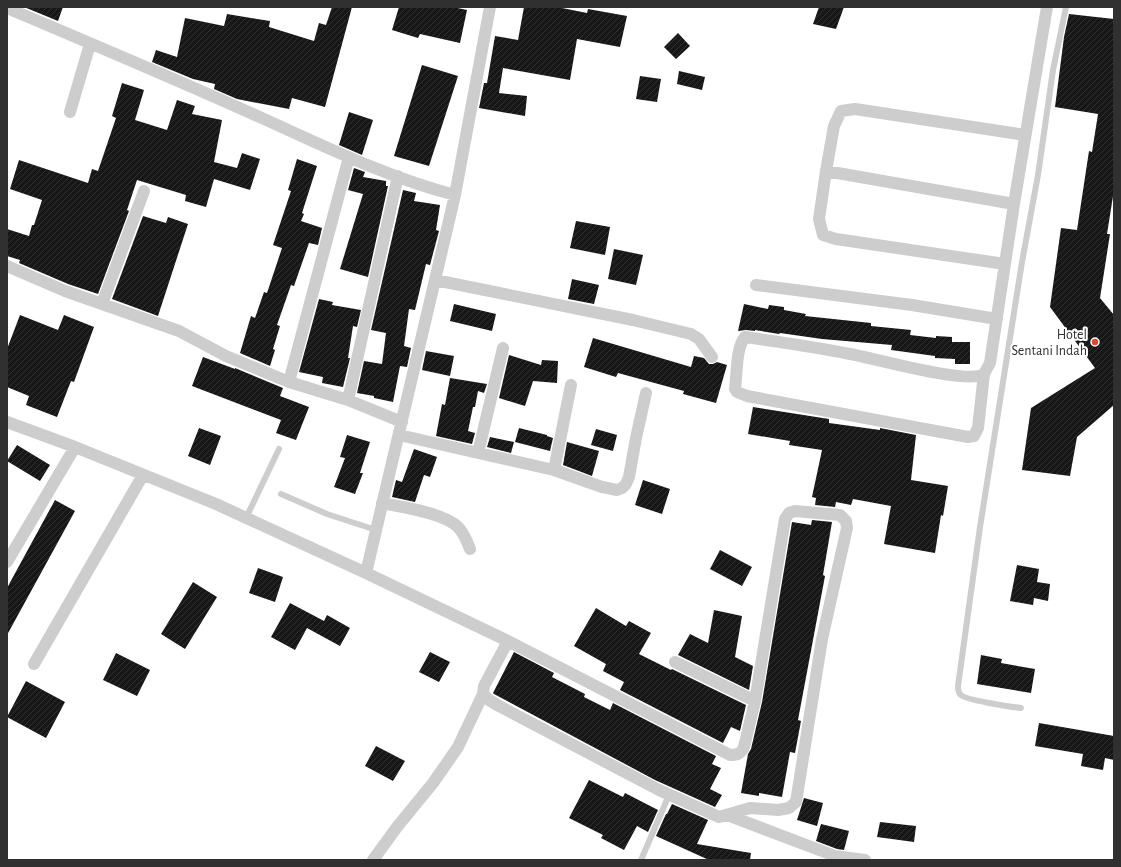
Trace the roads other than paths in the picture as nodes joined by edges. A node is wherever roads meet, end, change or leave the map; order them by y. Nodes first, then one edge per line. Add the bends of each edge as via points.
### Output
1 (490, 7) edge
2 (1047, 7) edge
3 (1066, 7) edge
4 (7, 8) edge
5 (90, 44) junction
6 (70, 112) dead end
7 (1025, 136) junction
8 (349, 157) junction
9 (826, 171) junction
10 (398, 176) junction
11 (144, 191) dead end
12 (455, 195) junction
13 (1014, 204) junction
14 (1005, 264) junction
15 (7, 266) edge
16 (435, 280) junction
17 (756, 285) dead end
18 (102, 304) junction
19 (997, 319) junction
20 (503, 348) dead end
21 (712, 357) dead end
22 (984, 374) junction
23 (289, 382) junction
24 (571, 385) dead end
25 (646, 393) dead end
26 (348, 400) junction
27 (7, 422) edge
28 (402, 422) junction
29 (399, 435) junction
30 (75, 447) junction
31 (279, 449) dead end
32 (478, 453) junction
33 (554, 470) junction
34 (143, 475) junction
35 (282, 494) dead end
36 (382, 503) junction
37 (246, 518) junction
38 (376, 530) junction
39 (470, 549) dead end
40 (7, 562) edge
41 (366, 572) junction
42 (508, 641) junction
43 (675, 662) dead end
44 (34, 664) dead end
45 (483, 694) junction
46 (755, 701) junction
47 (1021, 708) dead end
48 (669, 795) junction
49 (727, 815) junction
50 (373, 860) edge
51 (641, 860) edge
52 (865, 860) edge

1 - 12 street
2 - 7 street
3 - 47 lane via 1053,70 1022,262 958,686 962,697
4 - 5 street
5 - 6 street
5 - 8 street
7 - 9 street via 855,109 841,111 834,126
7 - 13 street
8 - 10 street
8 - 23 street
9 - 13 street
9 - 14 street via 820,219 823,235
10 - 12 street via 427,188
10 - 26 street
11 - 18 street
12 - 16 street
13 - 14 street
14 - 19 street
15 - 18 street
16 - 21 street via 690,334 699,339
16 - 28 street
17 - 19 street
18 - 23 street via 179,331 226,356
19 - 22 street via 990,363
20 - 32 street
22 - 22 street via 978,377 942,374 850,354 746,337 739,348 735,388 747,396 968,437 974,436 978,428
23 - 26 street
24 - 33 street
25 - 33 street via 629,477 622,488 618,490 602,487
26 - 28 street
27 - 30 street
28 - 29 street
29 - 32 street
29 - 36 street
30 - 34 street
30 - 40 street
31 - 37 lane
32 - 33 street
34 - 37 street
34 - 44 street
35 - 38 lane via 327,514
36 - 38 street
36 - 39 street via 448,520 463,533
37 - 41 street
38 - 41 street
41 - 42 street
42 - 45 street via 484,686
42 - 46 street via 730,755 736,755 744,747
43 - 46 street
45 - 48 street via 498,706
45 - 50 street via 458,747
46 - 49 street via 786,516 800,511 840,516 846,521 847,528 822,639 796,802 789,808 750,808
48 - 49 street via 719,817
48 - 51 lane
49 - 52 street via 822,852

